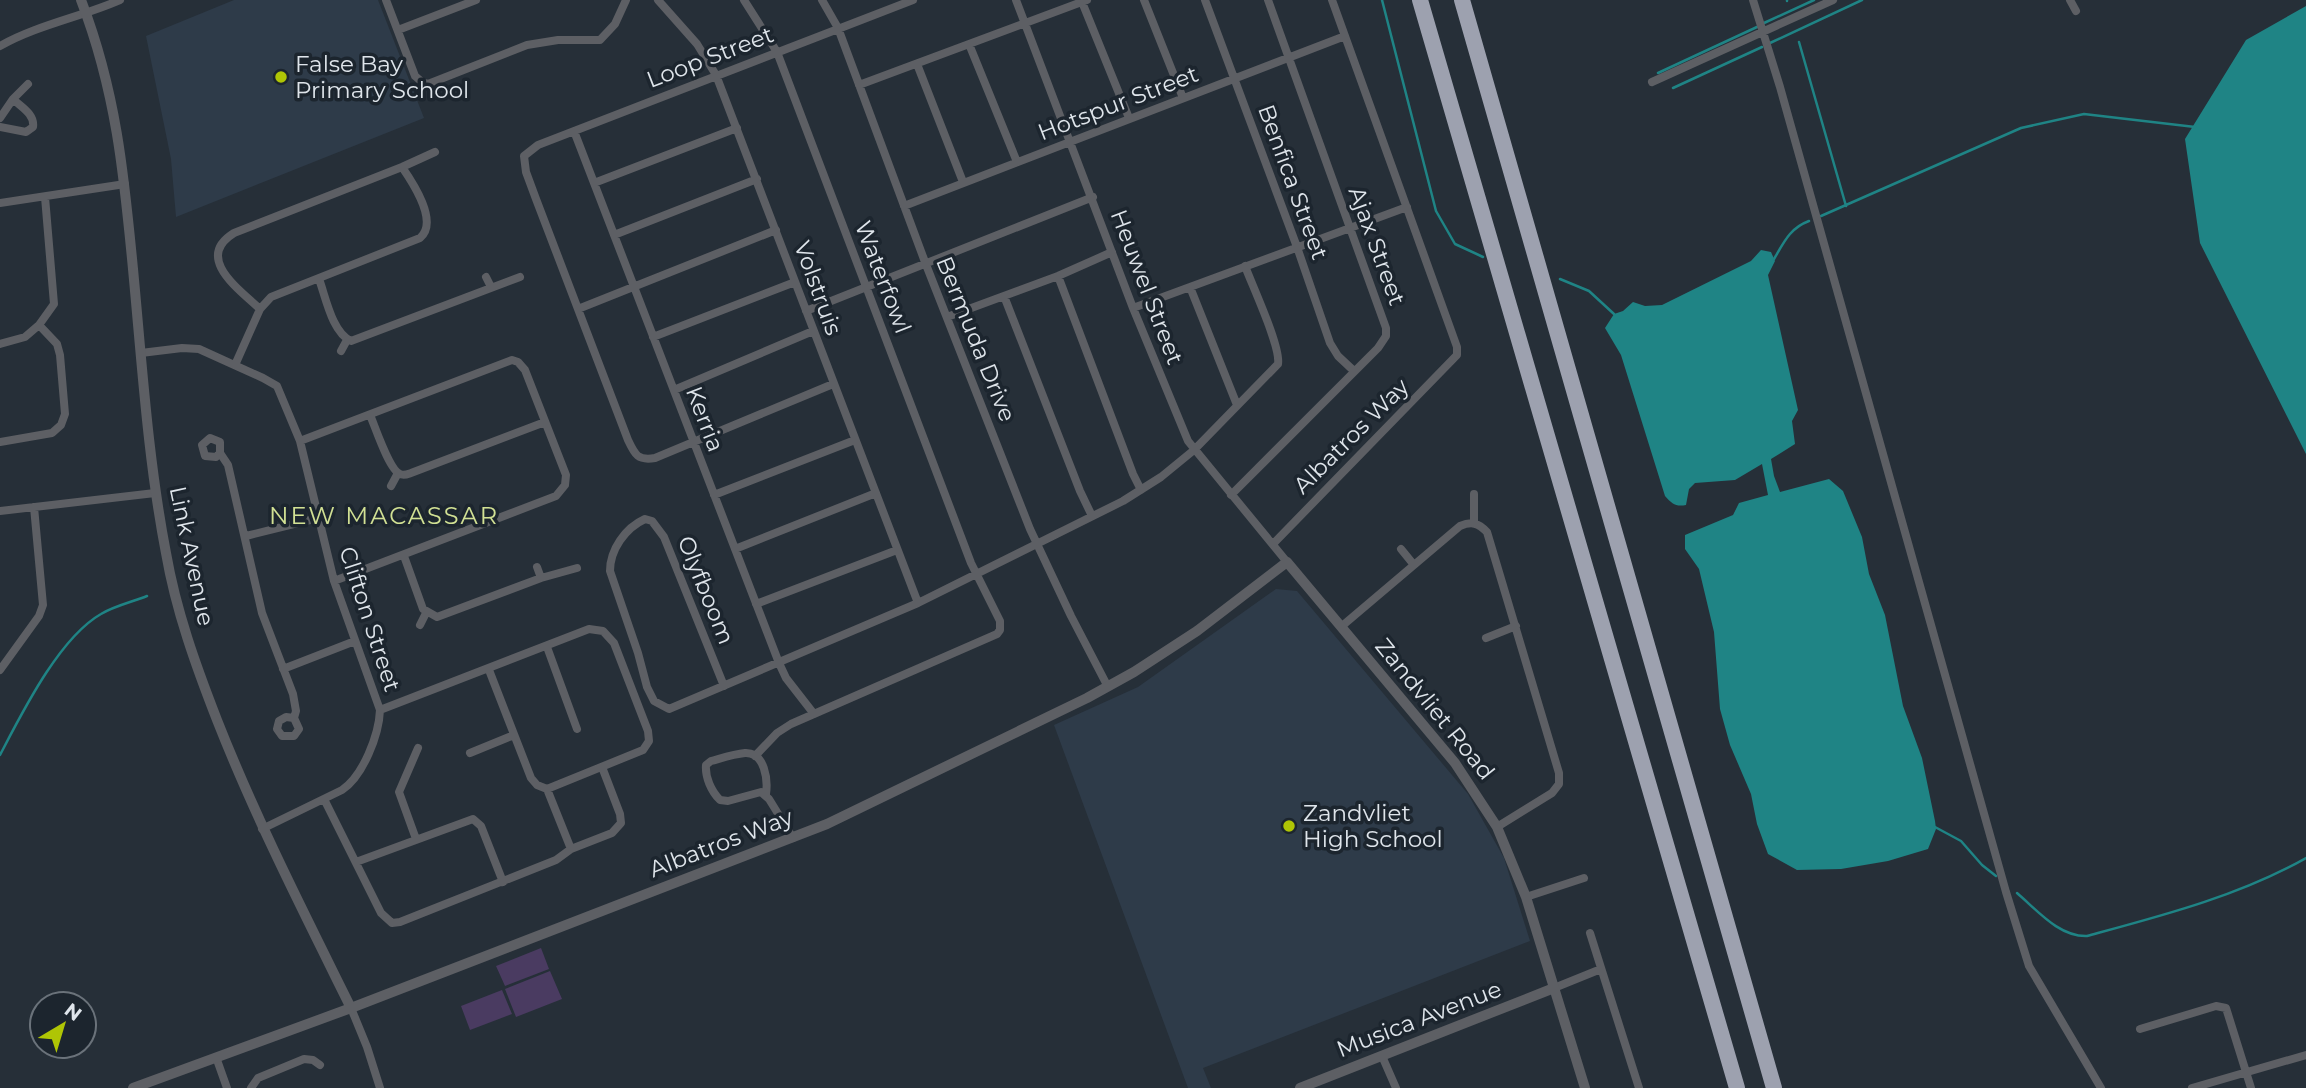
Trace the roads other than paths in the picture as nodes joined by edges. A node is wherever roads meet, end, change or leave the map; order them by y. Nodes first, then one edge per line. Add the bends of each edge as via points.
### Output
1 (81, 0) edge
2 (120, 0) edge
3 (386, 0) edge
4 (476, 0) edge
5 (626, 0) edge
6 (658, 0) edge
7 (744, 0) edge
8 (822, 0) edge
9 (914, 0) edge
10 (1016, 0) edge
11 (1144, 0) edge
12 (1205, 0) edge
13 (1268, 0) edge
14 (1332, 0) edge
15 (1420, 0) edge
16 (1462, 0) edge
17 (1753, 0) edge
18 (1833, 0) edge
19 (2070, 0) edge
20 (1084, 1) edge
21 (2076, 11) dead end
22 (87, 14) junction
23 (1024, 22) junction
24 (838, 28) junction
25 (398, 30) junction
26 (1763, 32) junction
27 (1345, 36) junction
28 (970, 44) junction
29 (0, 46) edge
30 (777, 52) junction
31 (1288, 58) junction
32 (917, 64) junction
33 (716, 75) junction
34 (1234, 79) junction
35 (1652, 82) dead end
36 (28, 84) dead end
37 (859, 85) junction
38 (1183, 98) junction
39 (13, 99) junction
40 (0, 118) edge
41 (1129, 118) junction
42 (0, 127) edge
43 (737, 128) junction
44 (574, 131) junction
45 (1070, 142) junction
46 (435, 152) dead end
47 (1017, 162) junction
48 (402, 167) junction
49 (757, 179) junction
50 (963, 182) junction
51 (594, 183) junction
52 (125, 184) junction
53 (45, 197) junction
54 (1093, 197) junction
55 (0, 203) edge
56 (904, 206) junction
57 (1407, 207) junction
58 (1349, 228) junction
59 (776, 230) junction
60 (614, 235) junction
61 (1297, 247) junction
62 (1112, 252) junction
63 (925, 262) junction
64 (1245, 266) junction
65 (1058, 276) junction
66 (486, 277) dead end
67 (520, 277) dead end
68 (319, 279) junction
69 (795, 282) junction
70 (865, 285) junction
71 (491, 287) junction
72 (1190, 287) junction
73 (634, 288) junction
74 (1004, 296) junction
75 (1133, 308) junction
76 (260, 309) junction
77 (578, 309) junction
78 (806, 311) junction
79 (947, 317) junction
80 (39, 326) junction
81 (813, 331) junction
82 (653, 337) junction
83 (347, 340) junction
84 (0, 344) edge
85 (341, 351) dead end
86 (141, 353) junction
87 (235, 365) junction
88 (1354, 370) junction
89 (833, 384) junction
90 (674, 390) junction
91 (1237, 405) junction
92 (370, 415) junction
93 (545, 422) junction
94 (855, 440) junction
95 (300, 441) junction
96 (0, 442) edge
97 (693, 442) junction
98 (1194, 450) junction
99 (220, 453) dead end
100 (398, 473) junction
101 (391, 486) dead end
102 (1141, 490) junction
103 (155, 493) junction
104 (876, 494) junction
105 (1474, 494) dead end
106 (714, 495) junction
107 (1231, 495) junction
108 (34, 508) junction
109 (0, 511) edge
110 (1092, 516) junction
111 (318, 518) junction
112 (1474, 523) junction
113 (246, 536) junction
114 (1037, 543) junction
115 (1273, 544) junction
116 (735, 549) junction
117 (1401, 549) dead end
118 (898, 550) junction
119 (404, 556) junction
120 (1287, 562) junction
121 (1414, 565) junction
122 (537, 567) dead end
123 (577, 568) dead end
124 (976, 573) junction
125 (541, 578) junction
126 (334, 581) junction
127 (918, 603) junction
128 (756, 604) junction
129 (426, 613) junction
130 (420, 625) dead end
131 (1342, 626) junction
132 (1516, 626) junction
133 (1486, 638) dead end
134 (355, 641) junction
135 (547, 647) junction
136 (4, 657) edge
137 (779, 663) junction
138 (283, 669) junction
139 (0, 670) edge
140 (489, 670) junction
141 (724, 686) junction
142 (1108, 687) junction
143 (380, 710) junction
144 (814, 714) junction
145 (294, 718) dead end
146 (577, 729) dead end
147 (514, 735) junction
148 (418, 748) dead end
149 (470, 753) dead end
150 (755, 756) junction
151 (602, 767) junction
152 (547, 789) junction
153 (766, 794) junction
154 (324, 799) junction
155 (1497, 827) junction
156 (262, 829) junction
157 (793, 838) junction
158 (416, 839) junction
159 (571, 849) junction
160 (355, 862) junction
161 (1584, 878) dead end
162 (503, 882) junction
163 (1527, 897) junction
164 (1590, 933) dead end
165 (1601, 969) junction
166 (1554, 989) junction
167 (351, 1008) junction
168 (2140, 1029) dead end
169 (2306, 1055) edge
170 (1382, 1056) junction
171 (216, 1057) junction
172 (320, 1065) dead end
173 (2246, 1072) junction
174 (134, 1088) edge
175 (226, 1088) edge
176 (251, 1088) edge
177 (380, 1088) edge
178 (1300, 1088) edge
179 (1396, 1088) edge
180 (1586, 1088) edge
181 (1639, 1088) edge
182 (1737, 1088) edge
183 (1774, 1088) edge
184 (2101, 1088) edge
185 (2192, 1088) edge
186 (2251, 1088) edge

1 - 22 street, Link Avenue
2 - 22 street
3 - 25 street
4 - 25 street
5 - 25 street via 615,24 600,40 527,45 435,83 415,76
6 - 33 street, Volstruis via 698,44
7 - 30 street, Waterfowl
8 - 24 street, Bermuda Drive
9 - 24 street, Loop Street
10 - 23 street, Heuwel Street
11 - 38 street
12 - 34 street, Benfica Street
13 - 31 street, Ajax Street
14 - 27 street
15 - 182 highway
16 - 183 highway
17 - 26 street
18 - 26 street
19 - 21 street
20 - 23 street
20 - 41 street
22 - 29 street
22 - 52 street, Link Avenue via 106,76
23 - 28 street
23 - 45 street, Heuwel Street
24 - 30 street, Loop Street
24 - 37 street, Bermuda Drive
26 - 35 street
26 - 184 street via 2029,966
27 - 31 street, Hotspur Street
27 - 57 street
28 - 32 street
28 - 47 street
30 - 33 street, Loop Street
30 - 70 street, Waterfowl
31 - 34 street, Hotspur Street
31 - 58 street, Ajax Street
32 - 37 street
32 - 50 street
33 - 43 street, Volstruis
33 - 44 street, Loop Street
34 - 38 street, Hotspur Street
34 - 61 street, Benfica Street
36 - 39 street
37 - 56 street, Bermuda Drive
38 - 41 street, Hotspur Street
39 - 40 street
39 - 42 street via 30,115 33,127 22,132
41 - 45 street, Hotspur Street
43 - 49 street, Volstruis
43 - 51 street
44 - 51 street, Kerria
44 - 77 street, Loop Street via 538,145 524,156
45 - 47 street, Hotspur Street
45 - 54 street, Heuwel Street
46 - 48 street
47 - 50 street, Hotspur Street
48 - 68 street via 427,218 425,234
48 - 76 street via 225,239 218,253 220,268
49 - 59 street, Volstruis
49 - 60 street
50 - 56 street, Hotspur Street
51 - 60 street, Kerria
52 - 53 street
52 - 86 street, Link Avenue
53 - 55 street
53 - 80 street via 55,299
54 - 62 street, Heuwel Street
54 - 63 street
56 - 63 street, Bermuda Drive
57 - 58 street
57 - 115 street, Albatros Way via 1457,355
58 - 61 street
58 - 88 street, Ajax Street via 1386,328 1378,348
59 - 69 street, Volstruis
59 - 73 street
60 - 73 street, Kerria
61 - 64 street
61 - 88 street, Benfica Street via 1330,343
62 - 65 street
62 - 75 street, Heuwel Street
63 - 70 street
63 - 79 street, Bermuda Drive
64 - 72 street
64 - 91 street via 1279,358
65 - 74 street
65 - 102 street
66 - 71 street
67 - 71 street
68 - 76 street via 276,294
68 - 83 street
69 - 78 street, Volstruis
69 - 82 street
70 - 78 street
70 - 124 street, Waterfowl
71 - 83 street via 355,341
72 - 75 street
72 - 91 street
73 - 77 street
73 - 82 street, Kerria
74 - 79 street
74 - 110 street
75 - 98 street, Heuwel Street
76 - 87 street
77 - 97 street via 639,458 655,458
78 - 81 street, Volstruis
79 - 114 street, Bermuda Drive
80 - 84 street via 25,337
80 - 96 street via 59,349 65,418 52,433
81 - 89 street, Volstruis
81 - 90 street
82 - 90 street, Kerria
83 - 85 street
86 - 87 street, Clifton Street via 199,349
86 - 103 street, Link Avenue
87 - 95 street, Clifton Street via 277,386
88 - 107 street, Ajax Street
89 - 94 street, Volstruis
89 - 97 street
90 - 97 street, Kerria
91 - 98 street
92 - 93 street via 509,359 525,370
92 - 95 street
92 - 100 street
93 - 100 street via 411,474
93 - 119 street via 566,475 560,494
94 - 104 street, Volstruis
94 - 106 street
95 - 111 street, Clifton Street
97 - 106 street, Kerria
98 - 102 street
98 - 107 street, Heuwel Street
99 - 113 street via 228,465
100 - 101 street
102 - 110 street
103 - 108 street
103 - 156 street, Link Avenue via 189,645
104 - 116 street
104 - 118 street, Volstruis
105 - 112 street
106 - 116 street, Kerria
107 - 115 street, Heuwel Street
108 - 109 street
108 - 136 street via 43,605
110 - 114 street
111 - 113 street
111 - 126 street, Clifton Street
112 - 121 street via 1460,526
112 - 132 street via 1490,537
113 - 138 street via 262,613
114 - 124 street
114 - 142 street, Bermuda Drive
115 - 120 street, Heuwel Street
116 - 128 street, Kerria
117 - 121 street
118 - 127 street, Volstruis
118 - 128 street
119 - 126 street
119 - 129 street
120 - 131 street, Zandvliet Road
120 - 142 street, Albatros Way via 1181,643
121 - 131 street
122 - 125 street
123 - 125 street
124 - 127 street
124 - 144 street, Waterfowl via 1000,621 997,634
125 - 129 street via 442,617
126 - 134 street, Clifton Street
127 - 137 street
128 - 137 street, Kerria
129 - 130 street
131 - 155 street, Zandvliet Road via 1455,763
132 - 133 street
132 - 155 street via 1559,784
134 - 138 street
134 - 143 street, Clifton Street
135 - 140 street
135 - 146 street
135 - 151 street via 589,629 608,634 614,643 649,741 643,750
136 - 139 street
137 - 141 street
137 - 144 street, Kerria
138 - 145 street via 293,694
140 - 143 street
140 - 147 street
141 - 141 street, Olyfboom via 669,709 654,701 610,571 614,550 635,524 645,519 652,522 664,537
142 - 157 street, Albatros Way
143 - 154 street, Clifton Street via 357,777
144 - 150 street via 777,733
147 - 149 street
147 - 152 street via 531,778
148 - 158 street via 399,792
150 - 153 street via 766,776
150 - 153 street via 748,753 710,761 706,773 720,800
151 - 152 street
151 - 159 street via 621,823 612,833
152 - 159 street
153 - 157 street
154 - 156 street, Clifton Street
154 - 160 street
155 - 163 street, Zandvliet Road
156 - 167 street, Link Avenue
157 - 167 street, Albatros Way
158 - 160 street
158 - 162 street via 475,819
159 - 162 street
160 - 162 street via 381,914 392,923
161 - 163 street
163 - 166 street, Zandvliet Road
164 - 165 street
165 - 166 street
165 - 181 street
166 - 170 street, Musica Avenue
166 - 180 street, Zandvliet Road
167 - 171 street, Albatros Way
167 - 177 street, Link Avenue
168 - 173 street via 2221,1006 2228,1012
169 - 173 street
170 - 178 street, Musica Avenue
170 - 179 street
171 - 174 street, Albatros Way
171 - 175 street
172 - 176 street via 304,1059 258,1078
173 - 185 street
173 - 186 street

